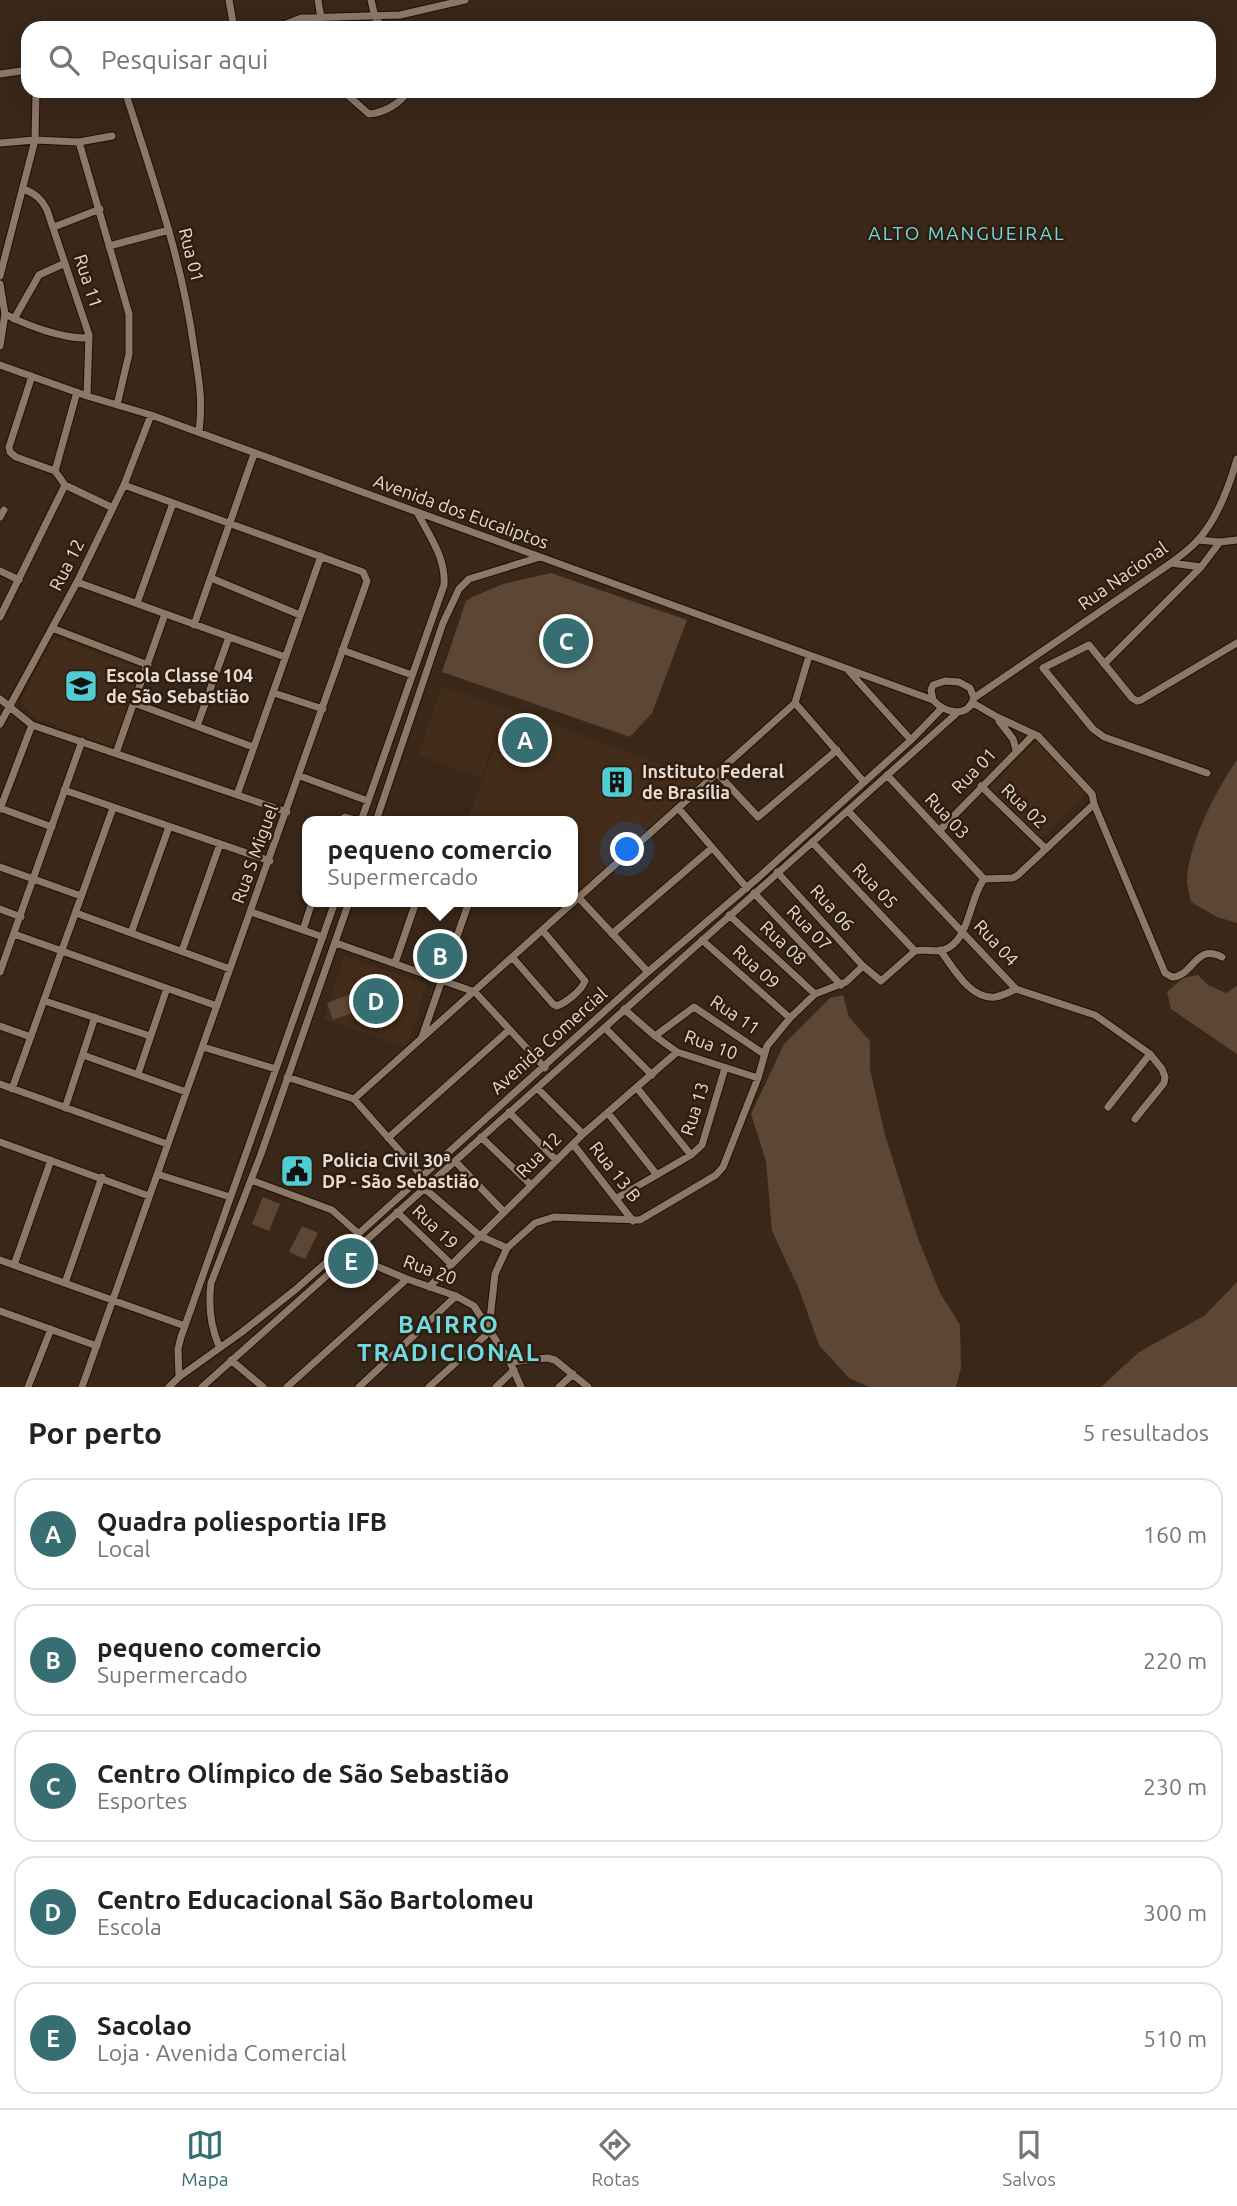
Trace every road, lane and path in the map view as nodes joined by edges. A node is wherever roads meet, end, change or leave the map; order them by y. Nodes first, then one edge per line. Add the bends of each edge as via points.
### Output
1 (229, 0) edge
2 (318, 0) edge
3 (371, 0) edge
4 (465, 0) edge
5 (375, 17) junction
6 (321, 18) junction
7 (233, 21) edge
8 (294, 21) edge
9 (378, 21) edge
10 (21, 71) edge
11 (0, 74) edge
12 (36, 98) edge
13 (127, 98) edge
14 (351, 98) edge
15 (403, 98) edge
16 (112, 136) dead end
17 (35, 140) junction
18 (79, 142) junction
19 (0, 143) edge
20 (24, 189) junction
21 (100, 209) junction
22 (54, 228) junction
23 (169, 230) junction
24 (109, 246) junction
25 (65, 262) junction
26 (0, 276) edge
27 (0, 284) edge
28 (5, 314) junction
29 (14, 319) junction
30 (89, 338) junction
31 (0, 346) edge
32 (0, 365) edge
33 (32, 376) junction
34 (77, 392) junction
35 (87, 396) junction
36 (117, 405) junction
37 (151, 415) junction
38 (199, 432) junction
39 (254, 454) junction
40 (1237, 459) edge
41 (55, 471) junction
42 (65, 485) junction
43 (124, 485) junction
44 (173, 503) junction
45 (113, 508) junction
46 (417, 513) junction
47 (230, 523) junction
48 (1198, 540) junction
49 (1237, 540) edge
50 (1220, 542) junction
51 (321, 556) junction
52 (541, 557) junction
53 (1171, 563) junction
54 (1201, 567) junction
55 (0, 571) edge
56 (211, 578) junction
57 (19, 580) junction
58 (77, 582) junction
59 (137, 603) junction
60 (165, 614) junction
61 (300, 615) junction
62 (0, 617) edge
63 (432, 619) junction
64 (443, 623) junction
65 (194, 625) junction
66 (52, 628) junction
67 (229, 637) junction
68 (1237, 643) edge
69 (342, 650) junction
70 (809, 656) junction
71 (285, 657) junction
72 (148, 664) junction
73 (1104, 664) junction
74 (846, 668) junction
75 (412, 675) junction
76 (933, 685) junction
77 (990, 687) junction
78 (970, 688) junction
79 (911, 691) junction
80 (274, 693) junction
81 (0, 699) edge
82 (933, 700) junction
83 (973, 700) junction
84 (134, 703) junction
85 (795, 703) junction
86 (10, 705) junction
87 (942, 708) junction
88 (323, 709) junction
89 (957, 713) junction
90 (996, 717) junction
91 (0, 724) edge
92 (32, 725) junction
93 (197, 726) junction
94 (1034, 734) junction
95 (911, 740) junction
96 (82, 741) junction
97 (253, 747) junction
98 (837, 750) junction
99 (1016, 750) junction
100 (116, 753) junction
101 (1207, 773) dead end
102 (718, 774) junction
103 (887, 775) junction
104 (300, 776) junction
105 (864, 782) junction
106 (981, 786) junction
107 (64, 790) junction
108 (237, 795) junction
109 (368, 802) junction
110 (1094, 804) junction
111 (0, 808) edge
112 (113, 808) junction
113 (679, 809) junction
114 (848, 811) junction
115 (287, 812) junction
116 (362, 816) edge
117 (378, 816) edge
118 (52, 827) junction
119 (169, 827) junction
120 (939, 831) junction
121 (812, 842) junction
122 (219, 844) junction
123 (712, 848) junction
124 (1046, 849) junction
125 (270, 861) junction
126 (0, 867) edge
127 (777, 872) junction
128 (34, 879) junction
129 (762, 879) junction
130 (984, 879) junction
131 (747, 888) junction
132 (754, 893) junction
133 (578, 895) edge
134 (81, 896) junction
135 (578, 899) edge
136 (736, 903) junction
137 (310, 907) edge
138 (333, 907) edge
139 (347, 907) edge
140 (414, 907) edge
141 (467, 907) edge
142 (566, 907) edge
143 (0, 909) edge
144 (251, 912) junction
145 (76, 913) junction
146 (729, 915) junction
147 (21, 917) junction
148 (303, 930) junction
149 (542, 931) junction
150 (963, 931) junction
151 (131, 933) junction
152 (14, 934) junction
153 (612, 934) junction
154 (323, 937) junction
155 (702, 940) junction
156 (335, 943) junction
157 (915, 950) junction
158 (940, 950) junction
159 (63, 951) junction
160 (182, 951) junction
161 (1222, 957) dead end
162 (513, 958) junction
163 (395, 963) junction
164 (863, 966) junction
165 (230, 969) junction
166 (0, 972) edge
167 (648, 972) junction
168 (442, 981) junction
169 (841, 985) junction
170 (167, 988) junction
171 (1016, 989) junction
172 (475, 992) junction
173 (815, 994) junction
174 (45, 1001) junction
175 (217, 1006) junction
176 (625, 1009) junction
177 (95, 1017) junction
178 (789, 1018) junction
179 (0, 1026) edge
180 (605, 1028) junction
181 (509, 1030) junction
182 (150, 1036) junction
183 (655, 1036) junction
184 (31, 1037) junction
185 (421, 1040) junction
186 (203, 1047) junction
187 (677, 1052) junction
188 (764, 1054) junction
189 (1150, 1054) junction
190 (83, 1055) junction
191 (556, 1057) junction
192 (564, 1065) junction
193 (545, 1068) junction
194 (725, 1068) junction
195 (276, 1069) junction
196 (138, 1074) junction
197 (652, 1075) junction
198 (287, 1077) junction
199 (758, 1078) junction
200 (0, 1084) edge
201 (637, 1087) junction
202 (12, 1088) junction
203 (537, 1088) junction
204 (186, 1092) junction
205 (516, 1093) junction
206 (354, 1099) junction
207 (523, 1100) junction
208 (1108, 1107) dead end
209 (65, 1108) junction
210 (509, 1112) junction
211 (608, 1113) junction
212 (1135, 1119) dead end
213 (583, 1134) junction
214 (481, 1137) junction
215 (388, 1138) junction
216 (0, 1142) edge
217 (167, 1144) junction
218 (573, 1144) junction
219 (247, 1149) junction
220 (261, 1154) junction
221 (691, 1155) junction
222 (51, 1160) junction
223 (556, 1160) junction
224 (455, 1161) junction
225 (157, 1174) junction
226 (657, 1175) junction
227 (422, 1176) junction
228 (102, 1177) junction
229 (251, 1180) junction
230 (531, 1185) junction
231 (424, 1188) junction
232 (231, 1194) junction
233 (149, 1196) junction
234 (400, 1197) junction
235 (244, 1198) junction
236 (617, 1198) junction
237 (407, 1204) junction
238 (397, 1212) junction
239 (504, 1212) junction
240 (377, 1217) junction
241 (633, 1221) junction
242 (384, 1225) junction
243 (359, 1234) junction
244 (480, 1236) junction
245 (507, 1248) junction
246 (350, 1255) junction
247 (0, 1260) edge
248 (451, 1264) junction
249 (14, 1265) junction
250 (407, 1279) junction
251 (65, 1283) junction
252 (429, 1287) junction
253 (456, 1296) junction
254 (113, 1301) junction
255 (0, 1311) edge
256 (185, 1326) junction
257 (489, 1328) junction
258 (51, 1329) junction
259 (233, 1338) junction
260 (97, 1346) junction
261 (219, 1346) junction
262 (240, 1352) junction
263 (231, 1360) junction
264 (512, 1366) junction
265 (573, 1374) junction
266 (179, 1377) junction
267 (28, 1387) edge
268 (82, 1387) edge
269 (169, 1387) edge
270 (202, 1387) edge
271 (263, 1387) edge
272 (288, 1387) edge
273 (359, 1387) edge
274 (429, 1387) edge
275 (496, 1387) edge
276 (521, 1387) edge
277 (559, 1387) edge
278 (588, 1387) edge

1 - 7 street
2 - 6 street
3 - 5 street
4 - 5 street
5 - 6 street
5 - 9 street
6 - 8 street
10 - 11 street
12 - 17 street
13 - 23 street, Rua 01
14 - 15 street via 369,114
16 - 18 street
17 - 18 street
17 - 19 street
17 - 20 street
18 - 21 street
20 - 22 street, Rua 11 via 43,201
20 - 26 street
21 - 22 street
21 - 24 street
22 - 25 street, Rua 11
23 - 24 street
23 - 38 street, Rua 01 via 192,328 202,404
24 - 36 street via 130,323 129,354
25 - 29 street via 40,275
25 - 30 street, Rua 11
27 - 28 street
28 - 29 street
28 - 31 street
29 - 30 street
30 - 35 street, Rua 11
32 - 33 street, Avenida dos Eucaliptos
33 - 34 street, Avenida dos Eucaliptos
33 - 41 street via 10,452
34 - 35 street, Avenida dos Eucaliptos
34 - 41 street
35 - 36 street, Avenida dos Eucaliptos
36 - 37 street, Avenida dos Eucaliptos
37 - 38 street, Avenida dos Eucaliptos
37 - 43 street, Rua 12
38 - 39 street, Avenida dos Eucaliptos
39 - 46 street, Avenida dos Eucaliptos
39 - 47 street
40 - 48 street, Rua Nacional via 1215,515
41 - 42 street
42 - 45 street
42 - 57 street
43 - 44 street, Rua S Miguel
43 - 45 street, Rua 12
44 - 47 street, Rua S Miguel
44 - 59 street
45 - 58 street, Rua 12
46 - 52 street, Avenida dos Eucaliptos
46 - 63 street via 445,571
47 - 51 street, Rua S Miguel
47 - 56 street
48 - 50 street
48 - 53 street, Rua Nacional
49 - 50 street
50 - 54 street
51 - 61 street
51 - 69 street, Rua S Miguel via 363,572 367,581
52 - 64 street via 469,579 452,599
52 - 70 street, Avenida dos Eucaliptos
53 - 54 street
53 - 77 street, Rua Nacional
54 - 73 street
55 - 57 street
56 - 61 street
56 - 65 street
57 - 62 street
58 - 59 street
58 - 66 street, Rua 12
59 - 60 street
60 - 65 street
60 - 72 street
61 - 71 street
63 - 64 street
63 - 75 street
64 - 117 street
65 - 67 street
66 - 72 street
66 - 86 street, Rua 12
67 - 71 street
67 - 93 street
68 - 73 street via 1141,701 1132,698
69 - 75 street
69 - 88 street, Rua S Miguel
70 - 74 street, Avenida dos Eucaliptos
70 - 85 street
71 - 80 street
72 - 84 street
73 - 101 street via 1089,645 1043,668 1104,737
74 - 79 street, Avenida dos Eucaliptos
74 - 95 street
75 - 109 street
76 - 78 street via 951,681
76 - 79 street
76 - 82 street
77 - 78 street
77 - 83 street, Rua Nacional
78 - 83 street
79 - 82 street, Avenida dos Eucaliptos
80 - 88 street
80 - 97 street
81 - 86 street
82 - 87 street
83 - 89 street
83 - 90 street
84 - 93 street
84 - 100 street
85 - 98 street
85 - 102 street
86 - 91 street, Rua 12
86 - 92 street
87 - 89 street
87 - 95 street, Avenida Comercial
88 - 104 street, Rua S Miguel
89 - 103 street, Avenida Comercial
90 - 94 street
90 - 99 street via 1013,738
92 - 96 street
92 - 111 street
93 - 97 street
94 - 99 street, Rua 01
94 - 110 street via 1093,794
95 - 105 street, Avenida Comercial
96 - 100 street
96 - 107 street
97 - 108 street
98 - 102 street via 758,817
98 - 105 street
99 - 106 street, Rua 01
100 - 108 street
102 - 113 street
103 - 114 street, Avenida Comercial
103 - 120 street, Rua 03
104 - 109 street
104 - 115 street, Rua S Miguel
105 - 129 street, Avenida Comercial
106 - 120 street, Rua 01
106 - 124 street, Rua 02
107 - 112 street
107 - 118 street
108 - 115 street
109 - 116 street
110 - 124 street
110 - 161 street via 1165,973 1182,975 1207,953
111 - 118 street
112 - 119 street
112 - 134 street
113 - 123 street
113 - 133 street
114 - 121 street, Avenida Comercial
114 - 150 street, Rua 04
115 - 125 street, Rua S Miguel
118 - 128 street
119 - 122 street
119 - 151 street
120 - 130 street, Rua 03
121 - 127 street, Avenida Comercial
121 - 157 street, Rua 05
122 - 125 street
122 - 160 street
123 - 131 street
123 - 153 street
124 - 130 street via 1013,878
125 - 144 street, Rua S Miguel
126 - 128 street
127 - 129 street, Avenida Comercial
127 - 164 street, Rua 06
128 - 134 street
128 - 147 street
129 - 131 street, Avenida Comercial
129 - 132 street, Avenida Comercial
130 - 150 street
131 - 136 street, Avenida Comercial
132 - 136 street, Avenida Comercial
132 - 169 street, Rua 07
134 - 145 street
135 - 153 street
136 - 146 street, Avenida Comercial
136 - 167 street, Avenida Comercial
137 - 148 street
138 - 154 street
139 - 156 street
140 - 163 street
141 - 168 street
142 - 149 street
143 - 147 street
144 - 148 street
144 - 165 street, Rua S Miguel
145 - 151 street
145 - 159 street
146 - 155 street, Avenida Comercial
146 - 173 street, Rua 08
147 - 152 street
148 - 154 street
149 - 162 street
149 - 162 street via 584,985 557,1006
150 - 158 street
150 - 171 street, Rua 04
151 - 160 street
152 - 159 street
152 - 166 street
153 - 167 street
154 - 195 street
155 - 176 street, Avenida Comercial
155 - 178 street, Rua 09
156 - 163 street
156 - 198 street
157 - 158 street
157 - 164 street via 881,981
158 - 171 street via 978,994 998,997
159 - 170 street
159 - 174 street
160 - 165 street
162 - 172 street
163 - 168 street
164 - 169 street
165 - 175 street, Rua S Miguel
167 - 191 street, Avenida Comercial
168 - 172 street
168 - 185 street
169 - 173 street
170 - 175 street
170 - 182 street
171 - 189 street, Rua 04 via 1095,1015
172 - 181 street
172 - 185 street
173 - 178 street
174 - 177 street
174 - 184 street
175 - 186 street, Rua S Miguel
176 - 180 street, Avenida Comercial
176 - 183 street, Rua 10
177 - 182 street
177 - 190 street
178 - 188 street
179 - 184 street
180 - 192 street, Avenida Comercial
180 - 197 street
181 - 193 street
181 - 215 street
182 - 196 street
183 - 187 street, Rua 10
183 - 188 street, Rua 11 via 694,1007
184 - 202 street
185 - 206 street
186 - 195 street
186 - 204 street, Rua S Miguel
187 - 194 street, Rua 10
187 - 197 street, Rua 12
188 - 199 street
189 - 208 street
189 - 212 street via 1163,1069 1164,1083
190 - 196 street
190 - 209 street
191 - 192 street
191 - 193 street, Avenida Comercial
192 - 203 street, Avenida Comercial
193 - 205 street, Avenida Comercial
194 - 199 street, Rua 10
194 - 221 street, Rua 13 via 706,1137
195 - 219 street
196 - 204 street
197 - 201 street, Rua 12
198 - 206 street
198 - 220 street
199 - 241 street via 723,1167
200 - 202 street
201 - 211 street, Rua 12
201 - 221 street
202 - 209 street
203 - 207 street, Avenida Comercial
203 - 213 street
204 - 217 street, Rua S Miguel
205 - 207 street
205 - 227 street, Avenida Comercial
206 - 215 street
207 - 210 street, Avenida Comercial
209 - 217 street
210 - 214 street, Avenida Comercial
210 - 223 street
211 - 213 street, Rua 12
211 - 226 street
213 - 218 street, Rua 12
214 - 224 street, Avenida Comercial
214 - 230 street
215 - 227 street
216 - 222 street
217 - 225 street, Rua S Miguel
218 - 223 street, Rua 12
218 - 236 street, Rua 13 B
219 - 220 street
219 - 232 street
220 - 229 street
221 - 226 street, Rua 13
222 - 228 street
222 - 249 street
223 - 230 street, Rua 12
224 - 231 street, Avenida Comercial
224 - 239 street
225 - 232 street
225 - 233 street, Rua S Miguel
226 - 236 street, Rua 13
227 - 234 street, Avenida Comercial
228 - 233 street
228 - 251 street
229 - 235 street
229 - 243 street via 331,1210
230 - 239 street, Rua 12
231 - 237 street, Avenida Comercial
231 - 244 street
232 - 235 street
232 - 256 street
233 - 254 street, Rua S Miguel
234 - 237 street
234 - 240 street, Avenida Comercial
235 - 261 street via 211,1283 210,1318
236 - 241 street, Rua 13 B
237 - 238 street, Avenida Comercial
238 - 242 street, Avenida Comercial
238 - 248 street, Rua 19
239 - 244 street, Rua 12
240 - 242 street
240 - 243 street, Avenida Comercial
241 - 245 street via 544,1219
242 - 246 street, Avenida Comercial
243 - 259 street, Avenida Comercial
244 - 245 street
244 - 248 street, Rua 12
245 - 257 street via 495,1275
246 - 250 street, Rua 20
246 - 262 street, Avenida Comercial
247 - 249 street
248 - 252 street, Rua 12
249 - 251 street
250 - 252 street, Rua 20
250 - 272 street
251 - 254 street
252 - 253 street, Rua 20
253 - 257 street, Rua 20 via 474,1306
253 - 273 street
254 - 256 street
254 - 260 street, Rua S Miguel
255 - 258 street
256 - 266 street via 178,1349
257 - 264 street, Rua 20
257 - 274 street
258 - 260 street
258 - 267 street
259 - 261 street, Avenida Comercial
259 - 262 street
260 - 268 street, Rua S Miguel
261 - 266 street, Avenida Comercial
262 - 263 street, Avenida Comercial
263 - 270 street, Avenida Comercial
263 - 271 street
264 - 265 street via 547,1357
264 - 275 street
264 - 276 street, Rua 20
265 - 277 street
265 - 278 street
266 - 269 street, Avenida Comercial

